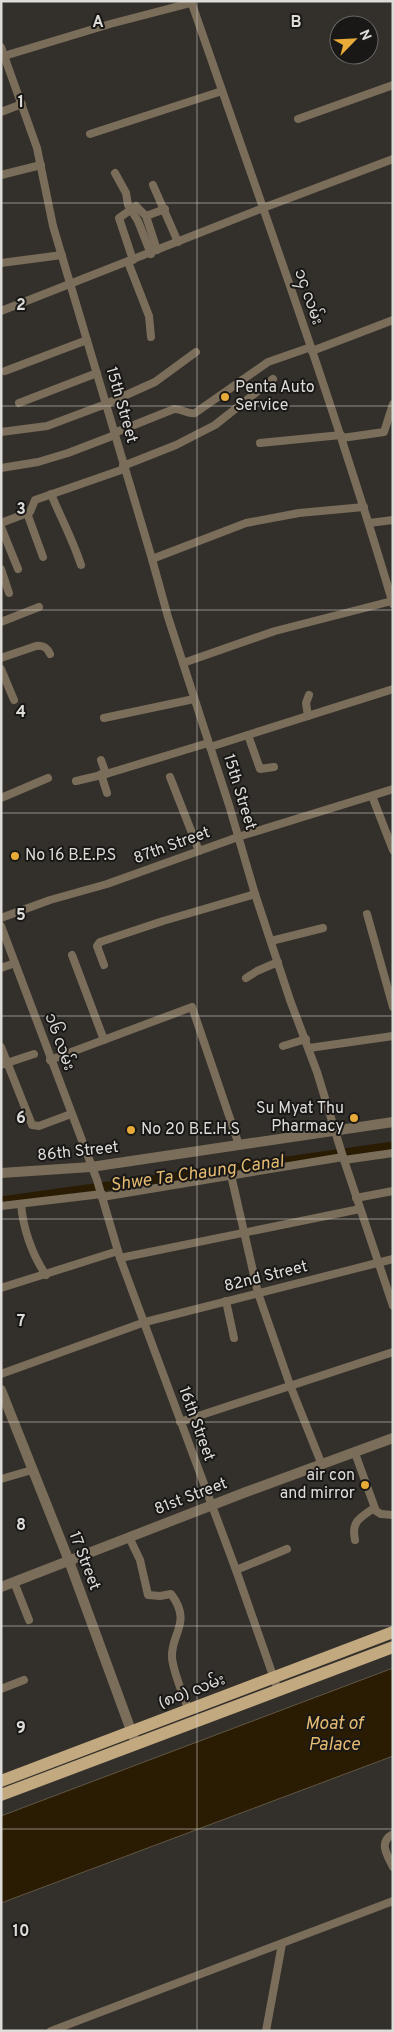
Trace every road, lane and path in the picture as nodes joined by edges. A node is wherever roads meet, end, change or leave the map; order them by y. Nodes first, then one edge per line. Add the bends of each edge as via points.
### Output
1 (191, 2) edge
2 (1, 47) edge
3 (3, 56) edge
4 (393, 85) edge
5 (222, 91) junction
6 (22, 104) junction
7 (1, 112) edge
8 (298, 119) dead end
9 (90, 134) dead end
10 (393, 159) edge
11 (41, 166) junction
12 (116, 173) dead end
13 (1, 175) edge
14 (153, 185) dead end
15 (131, 208) junction
16 (263, 208) junction
17 (165, 209) junction
18 (146, 216) junction
19 (178, 242) junction
20 (154, 252) junction
21 (62, 255) junction
22 (130, 261) junction
23 (1, 263) edge
24 (70, 283) junction
25 (1, 311) edge
26 (393, 320) edge
27 (150, 337) dead end
28 (87, 340) junction
29 (312, 349) junction
30 (196, 352) dead end
31 (5, 371) dead end
32 (97, 373) junction
33 (274, 379) dead end
34 (19, 403) dead end
35 (106, 404) junction
36 (393, 404) edge
37 (1, 432) edge
38 (115, 434) junction
39 (341, 436) junction
40 (260, 444) dead end
41 (124, 467) junction
42 (1, 468) edge
43 (51, 494) junction
44 (364, 507) junction
45 (27, 513) junction
46 (393, 520) edge
47 (1, 523) edge
48 (370, 523) junction
49 (1, 527) edge
50 (43, 557) dead end
51 (152, 559) junction
52 (81, 565) dead end
53 (1, 569) edge
54 (18, 569) dead end
55 (9, 593) dead end
56 (392, 603) edge
57 (39, 607) dead end
58 (1, 622) edge
59 (50, 654) dead end
60 (1, 658) edge
61 (183, 663) junction
62 (1, 669) edge
63 (393, 689) edge
64 (309, 695) dead end
65 (194, 699) junction
66 (14, 700) dead end
67 (308, 716) junction
68 (104, 718) dead end
69 (248, 734) junction
70 (209, 745) junction
71 (101, 760) dead end
72 (274, 767) dead end
73 (103, 774) junction
74 (170, 777) dead end
75 (48, 778) dead end
76 (76, 781) dead end
77 (393, 789) edge
78 (107, 794) dead end
79 (372, 796) junction
80 (1, 798) edge
81 (238, 837) junction
82 (393, 850) edge
83 (199, 851) junction
84 (255, 894) junction
85 (367, 914) dead end
86 (1, 918) edge
87 (1, 926) edge
88 (323, 928) dead end
89 (271, 941) junction
90 (72, 955) dead end
91 (278, 962) junction
92 (15, 963) junction
93 (104, 965) dead end
94 (1, 968) edge
95 (246, 978) dead end
96 (393, 1007) edge
97 (393, 1036) edge
98 (306, 1039) junction
99 (104, 1040) junction
100 (283, 1046) dead end
101 (1, 1047) edge
102 (309, 1048) junction
103 (34, 1054) dead end
104 (50, 1060) junction
105 (4, 1064) edge
106 (71, 1114) junction
107 (393, 1122) edge
108 (336, 1130) junction
109 (239, 1145) junction
110 (393, 1153) edge
111 (343, 1157) junction
112 (91, 1167) junction
113 (1, 1173) edge
114 (231, 1175) junction
115 (393, 1191) edge
116 (102, 1194) junction
117 (356, 1198) junction
118 (21, 1204) junction
119 (1, 1206) edge
120 (360, 1209) junction
121 (243, 1233) junction
122 (119, 1254) junction
123 (393, 1259) edge
124 (378, 1263) junction
125 (46, 1275) junction
126 (1, 1288) edge
127 (258, 1293) junction
128 (226, 1301) junction
129 (393, 1306) edge
130 (145, 1322) junction
131 (234, 1338) dead end
132 (393, 1352) edge
133 (1, 1374) edge
134 (290, 1385) junction
135 (1, 1390) edge
136 (180, 1422) junction
137 (393, 1438) edge
138 (355, 1453) junction
139 (322, 1465) junction
140 (32, 1470) junction
141 (1, 1479) edge
142 (211, 1506) junction
143 (374, 1508) junction
144 (393, 1515) edge
145 (129, 1537) junction
146 (355, 1540) dead end
147 (287, 1549) dead end
148 (69, 1561) junction
149 (236, 1570) junction
150 (14, 1582) junction
151 (1, 1587) edge
152 (30, 1620) dead end
153 (393, 1632) edge
154 (393, 1647) edge
155 (273, 1678) junction
156 (24, 1680) dead end
157 (1, 1689) edge
158 (278, 1690) junction
159 (189, 1711) junction
160 (134, 1738) junction
161 (1, 1781) edge
162 (1, 1795) edge
163 (393, 1834) edge
164 (393, 1867) edge
165 (393, 1901) edge
166 (282, 1944) junction
167 (51, 2031) edge
168 (266, 2031) edge

1 - 3 street
1 - 5 street, ၁၄ လမ်း
2 - 3 street, 15th Street
3 - 6 street, 15th Street
4 - 8 street
5 - 9 street
5 - 16 street, ၁၄ လမ်း
6 - 7 street
6 - 11 street, 15th Street
10 - 16 street
11 - 13 street
11 - 21 street, 15th Street
12 - 15 street
14 - 17 street
15 - 18 street via 136,206
15 - 20 street
15 - 22 street via 119,218
16 - 19 street
16 - 29 street, ၁၄ လမ်း
17 - 18 street
17 - 19 street
18 - 20 street
19 - 20 street
20 - 22 street
21 - 23 street
21 - 24 street, 15th Street
22 - 24 street
22 - 27 street via 149,316
24 - 25 street
24 - 28 street, 15th Street
26 - 29 street
28 - 31 street
28 - 32 street, 15th Street
29 - 38 street via 268,362 195,413 189,414 177,408
29 - 39 street, ၁၄ လမ်း
30 - 35 street via 155,382
32 - 34 street
32 - 35 street, 15th Street
33 - 41 street via 215,425
35 - 37 street via 47,426
35 - 38 street, 15th Street
36 - 39 street via 384,432
38 - 41 street, 15th Street
38 - 42 street via 38,462
39 - 40 street
39 - 44 street, ၁၄ လမ်း
41 - 43 street
41 - 51 street, 15th Street
43 - 45 street via 35,500
43 - 52 street via 72,537
44 - 48 street, ၁၄ လမ်း
44 - 51 street via 299,513 246,523
45 - 47 street
45 - 50 street
46 - 48 street
48 - 56 street, ၁၄ လမ်း
49 - 54 street
51 - 61 street, 15th Street
53 - 55 street
56 - 61 street via 276,631
57 - 58 street
59 - 60 street via 42,645
61 - 65 street, 15th Street
62 - 66 street
63 - 67 street
64 - 67 street via 306,703
65 - 68 street
65 - 70 street, 15th Street
67 - 69 street
69 - 70 street
69 - 72 street via 260,769
70 - 73 street
70 - 81 street, 15th Street
71 - 73 street
73 - 76 street
73 - 78 street
74 - 83 street
75 - 80 street
77 - 79 street, 87th Street
79 - 81 street, 87th Street
79 - 82 street
81 - 83 street, 87th Street
81 - 84 street, 15th Street
83 - 86 street, 87th Street
84 - 89 street, 15th Street
84 - 93 street via 100,942 97,946
85 - 96 street
87 - 92 street, ၁၆ လမ်း
88 - 89 street
89 - 91 street, 15th Street
90 - 99 street
91 - 95 street
91 - 98 street, 15th Street
92 - 94 street
92 - 104 street, ၁၆ လမ်း
97 - 102 street
98 - 100 street
98 - 102 street, 15th Street
99 - 104 street
99 - 109 street via 192,1007
101 - 105 street
102 - 108 street, 15th Street
103 - 105 street
104 - 106 street, ၁၆ လမ်း
105 - 106 street via 32,1125 39,1126
106 - 112 street, ၁၆ လမ်း
107 - 108 street, 86th Street
108 - 109 street, 86th Street
108 - 111 street, 15th Street
109 - 112 street, 86th Street
110 - 111 street
111 - 114 street
111 - 117 street, 15th Street
112 - 113 street, 86th Street
112 - 116 street, 16th Street
114 - 116 street
114 - 121 street
115 - 117 street
116 - 118 street
116 - 122 street, 16th Street
117 - 120 street, 15th Street
118 - 119 street
118 - 125 street via 38,1264
120 - 121 street
120 - 124 street, 15th Street
121 - 122 street
121 - 127 street
122 - 125 street
122 - 130 street, 16th Street
123 - 124 street, 82nd Street
124 - 127 street, 82nd Street
124 - 129 street, 15th Street
125 - 126 street
127 - 128 street, 82nd Street
127 - 134 street
128 - 130 street, 82nd Street
128 - 131 street
130 - 133 street, 82nd Street
130 - 136 street, 16th Street
132 - 134 street
134 - 136 street
134 - 139 street
135 - 140 street, 17 Street
136 - 142 street, 16th Street
137 - 138 street, 81st Street
138 - 139 street, 81st Street
138 - 143 street
139 - 142 street, 81st Street
140 - 141 street
140 - 148 street, 17 Street
142 - 145 street, 81st Street
142 - 149 street, 16th Street
143 - 144 street via 378,1513
143 - 146 street via 354,1524
145 - 148 street, 81st Street
145 - 159 street via 140,1560 148,1595 171,1594 176,1601 182,1623 172,1655
147 - 149 street
148 - 150 street, 81st Street
148 - 160 street, 17 Street
149 - 155 street, 16th Street
150 - 151 street, 81st Street
150 - 152 street
153 - 155 main road, (၈၀) လမ်း
154 - 158 main road, (၈၀) လမ်း
155 - 158 street, 16th Street
155 - 159 main road, (၈၀) လမ်း
156 - 157 street
158 - 160 main road, (၈၀) လမ်း
159 - 160 main road, (၈၀) လမ်း
160 - 161 main road, (၈၀) လမ်း
160 - 162 main road, (၈၀) လမ်း
163 - 164 street via 384,1845
165 - 166 street
166 - 167 street
166 - 168 street

